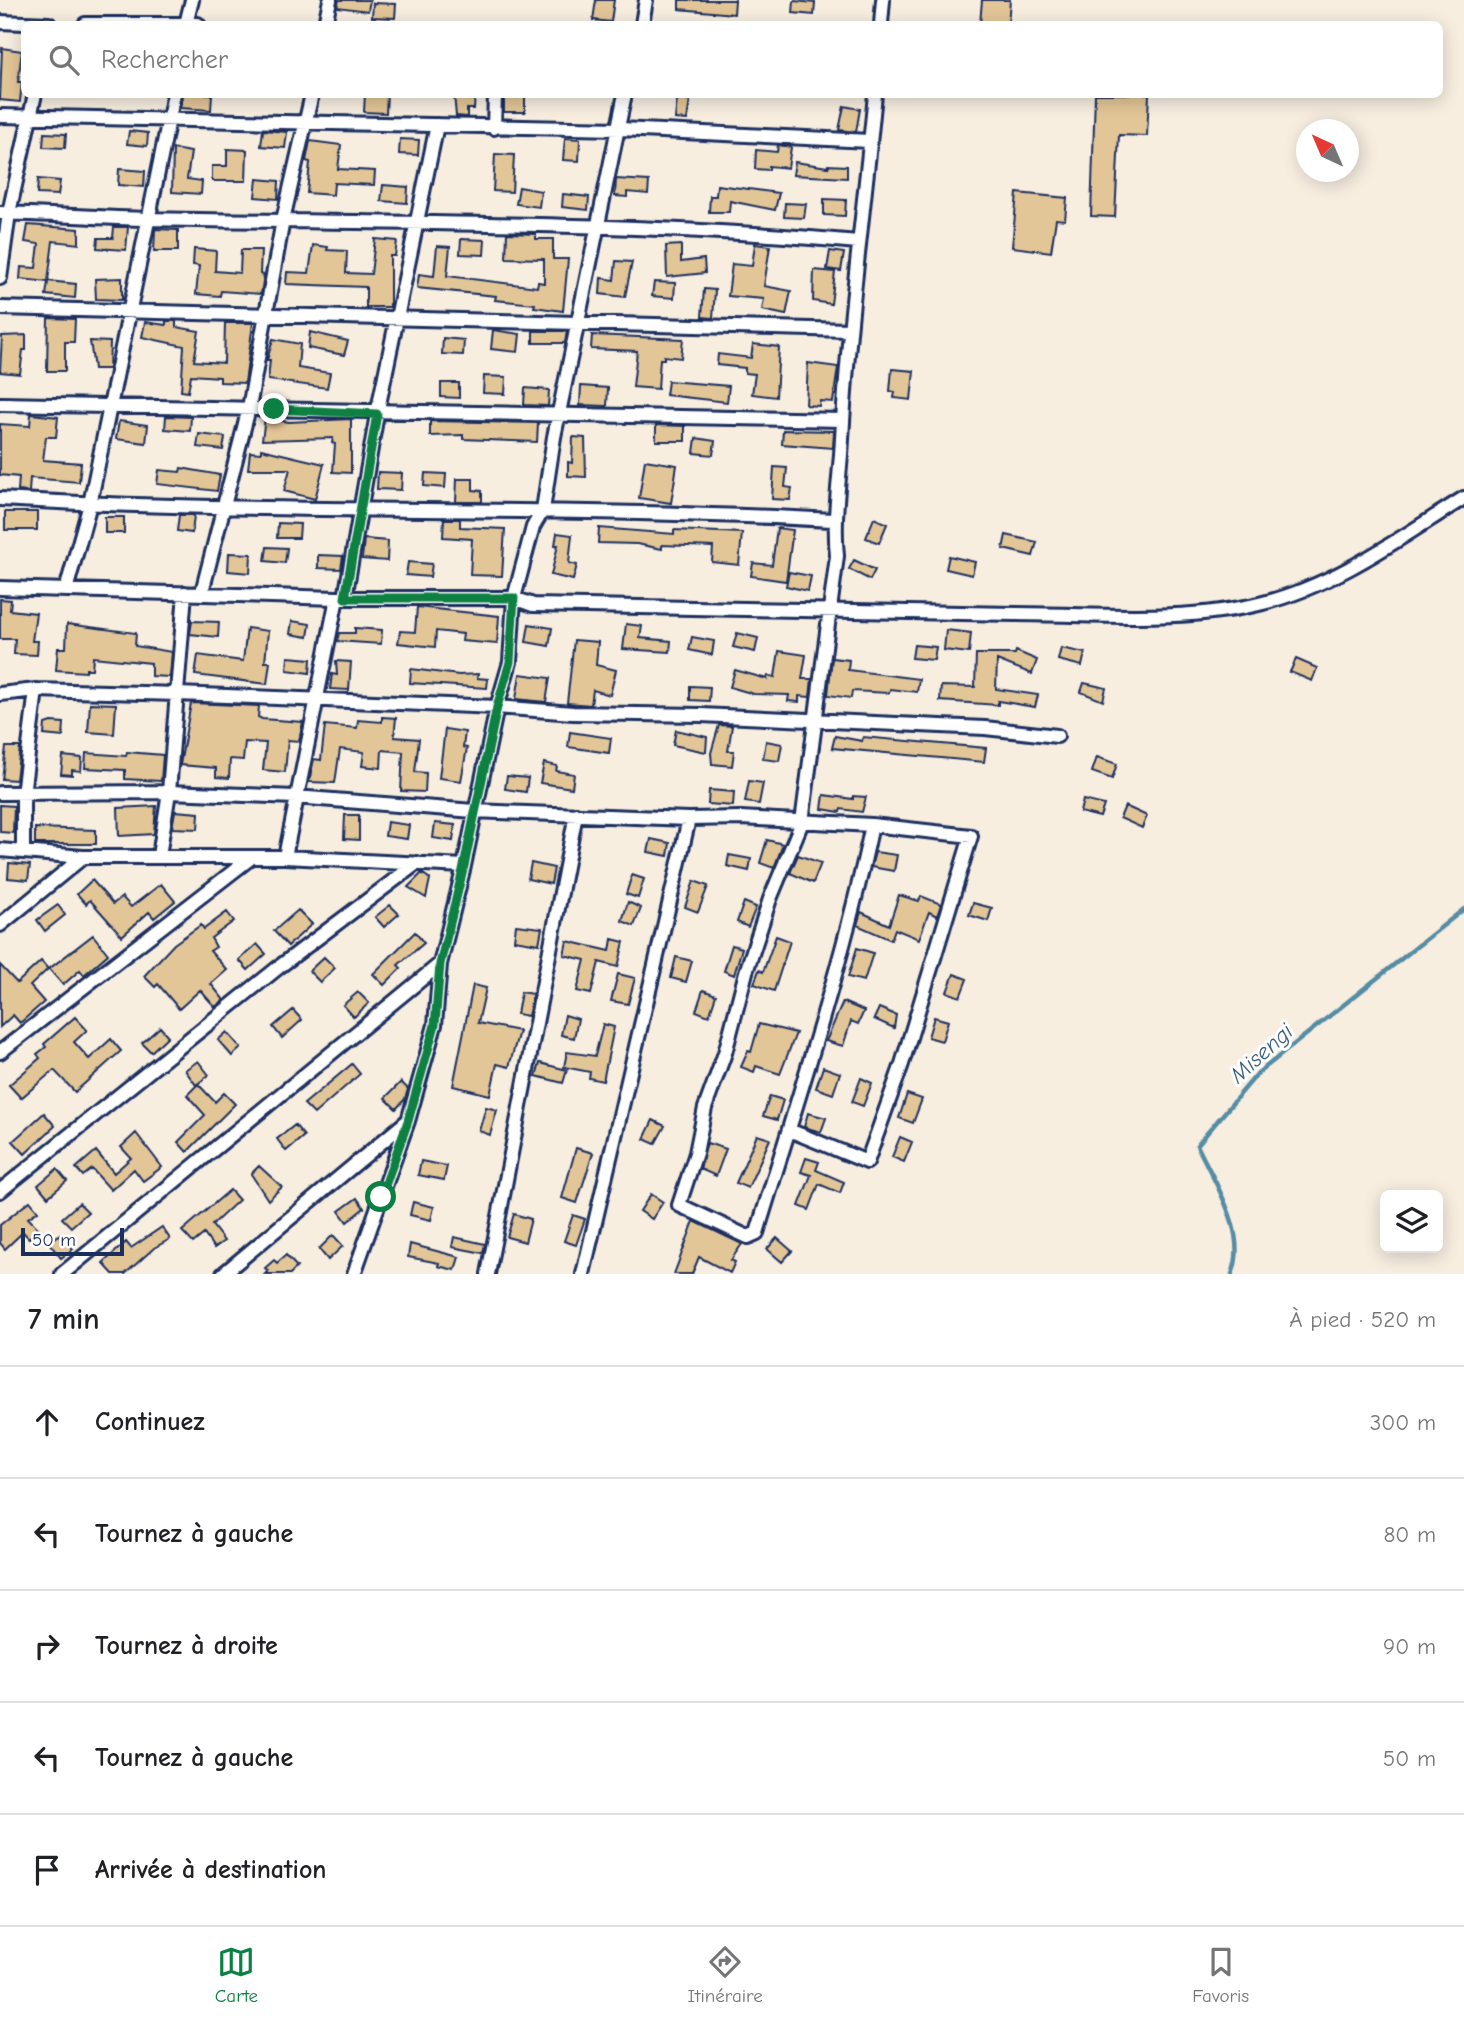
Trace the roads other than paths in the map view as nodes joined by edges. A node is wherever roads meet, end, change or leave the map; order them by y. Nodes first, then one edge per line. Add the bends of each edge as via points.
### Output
1 (192, 0) edge
2 (330, 0) edge
3 (646, 0) edge
4 (883, 0) edge
5 (187, 21) edge
6 (326, 21) edge
7 (642, 21) edge
8 (881, 21) edge
9 (0, 22) edge
10 (21, 23) edge
11 (34, 98) edge
12 (173, 98) edge
13 (311, 98) edge
14 (495, 98) edge
15 (624, 98) edge
16 (875, 98) edge
17 (0, 116) edge
18 (30, 117) junction
19 (169, 121) junction
20 (307, 123) junction
21 (437, 125) junction
22 (494, 128) junction
23 (620, 129) junction
24 (870, 141) junction
25 (5, 213) edge
26 (149, 219) junction
27 (284, 220) junction
28 (416, 223) junction
29 (599, 226) junction
30 (858, 242) junction
31 (0, 278) edge
32 (0, 308) edge
33 (130, 312) junction
34 (267, 314) junction
35 (398, 318) junction
36 (577, 324) junction
37 (849, 330) junction
38 (0, 404) edge
39 (110, 407) junction
40 (249, 408) junction
41 (377, 414) junction
42 (559, 414) junction
43 (843, 420) junction
44 (1464, 498) edge
45 (0, 499) edge
46 (90, 504) junction
47 (222, 505) junction
48 (361, 509) junction
49 (543, 510) junction
50 (833, 520) junction
51 (0, 588) edge
52 (65, 590) junction
53 (202, 592) junction
54 (185, 593) junction
55 (341, 598) junction
56 (514, 598) junction
57 (828, 612) junction
58 (36, 690) junction
59 (0, 694) edge
60 (178, 694) junction
61 (315, 700) junction
62 (497, 707) junction
63 (816, 720) junction
64 (1057, 736) dead end
65 (169, 792) junction
66 (0, 793) edge
67 (23, 794) junction
68 (295, 797) junction
69 (474, 811) junction
70 (576, 814) junction
71 (688, 819) junction
72 (803, 822) junction
73 (872, 825) junction
74 (0, 850) edge
75 (23, 852) junction
76 (159, 856) junction
77 (83, 857) junction
78 (252, 857) junction
79 (285, 857) junction
80 (416, 863) junction
81 (464, 866) junction
82 (0, 925) edge
83 (440, 964) junction
84 (0, 1052) edge
85 (408, 1121) junction
86 (789, 1130) junction
87 (0, 1191) edge
88 (62, 1274) edge
89 (223, 1274) edge
90 (354, 1274) edge
91 (488, 1274) edge
92 (583, 1274) edge

1 - 5 street
2 - 6 street
3 - 7 street
4 - 8 street
9 - 10 street
11 - 18 street
12 - 19 street
13 - 20 street
14 - 22 street
15 - 23 street
16 - 24 street
17 - 18 street
18 - 19 street
18 - 25 street
19 - 20 street
19 - 26 street
20 - 21 street
20 - 27 street
21 - 22 street
21 - 28 street
22 - 23 street
23 - 24 street
23 - 29 street
24 - 30 street
25 - 26 street
25 - 31 street
26 - 27 street
26 - 33 street
27 - 28 street
27 - 34 street
28 - 29 street
28 - 35 street
29 - 30 street
29 - 36 street
30 - 37 street
32 - 33 street
33 - 34 street
33 - 39 street
34 - 35 street
34 - 40 street
35 - 36 street
35 - 41 street
36 - 37 street
36 - 42 street
37 - 43 street
38 - 39 street
39 - 40 street
39 - 46 street
40 - 41 street
40 - 47 street
41 - 42 street
41 - 48 street
42 - 43 street
42 - 49 street
43 - 50 street
44 - 57 street via 1324,581 1264,603 1140,615
45 - 46 street
46 - 47 street
46 - 52 street
47 - 48 street
47 - 53 street
48 - 49 street
48 - 55 street
49 - 50 street
49 - 56 street via 533,527
50 - 57 street via 837,556
51 - 52 street
52 - 54 street
53 - 54 street
53 - 55 street
54 - 60 street
55 - 56 street
55 - 61 street
56 - 57 street via 533,605
56 - 62 street via 510,662
57 - 63 street
58 - 59 street
58 - 60 street
58 - 67 street
60 - 61 street
60 - 65 street
61 - 62 street
61 - 68 street
62 - 63 street
62 - 69 street
63 - 64 street
63 - 72 street
65 - 67 street
65 - 68 street
65 - 76 street
66 - 67 street
67 - 75 street
68 - 69 street
68 - 79 street
69 - 70 street
69 - 81 street
70 - 71 street
70 - 91 street
71 - 72 street
71 - 92 street
72 - 73 street
72 - 86 street via 746,972 679,1205 753,1237
73 - 86 street via 856,901
73 - 86 street via 971,836 902,1064 867,1162
74 - 75 street
75 - 77 street
76 - 77 street
76 - 78 street
77 - 82 street
78 - 79 street
78 - 84 street
79 - 80 street
80 - 81 street
80 - 87 street
81 - 83 street
83 - 85 street via 435,1025
83 - 88 street
85 - 89 street
85 - 90 street

